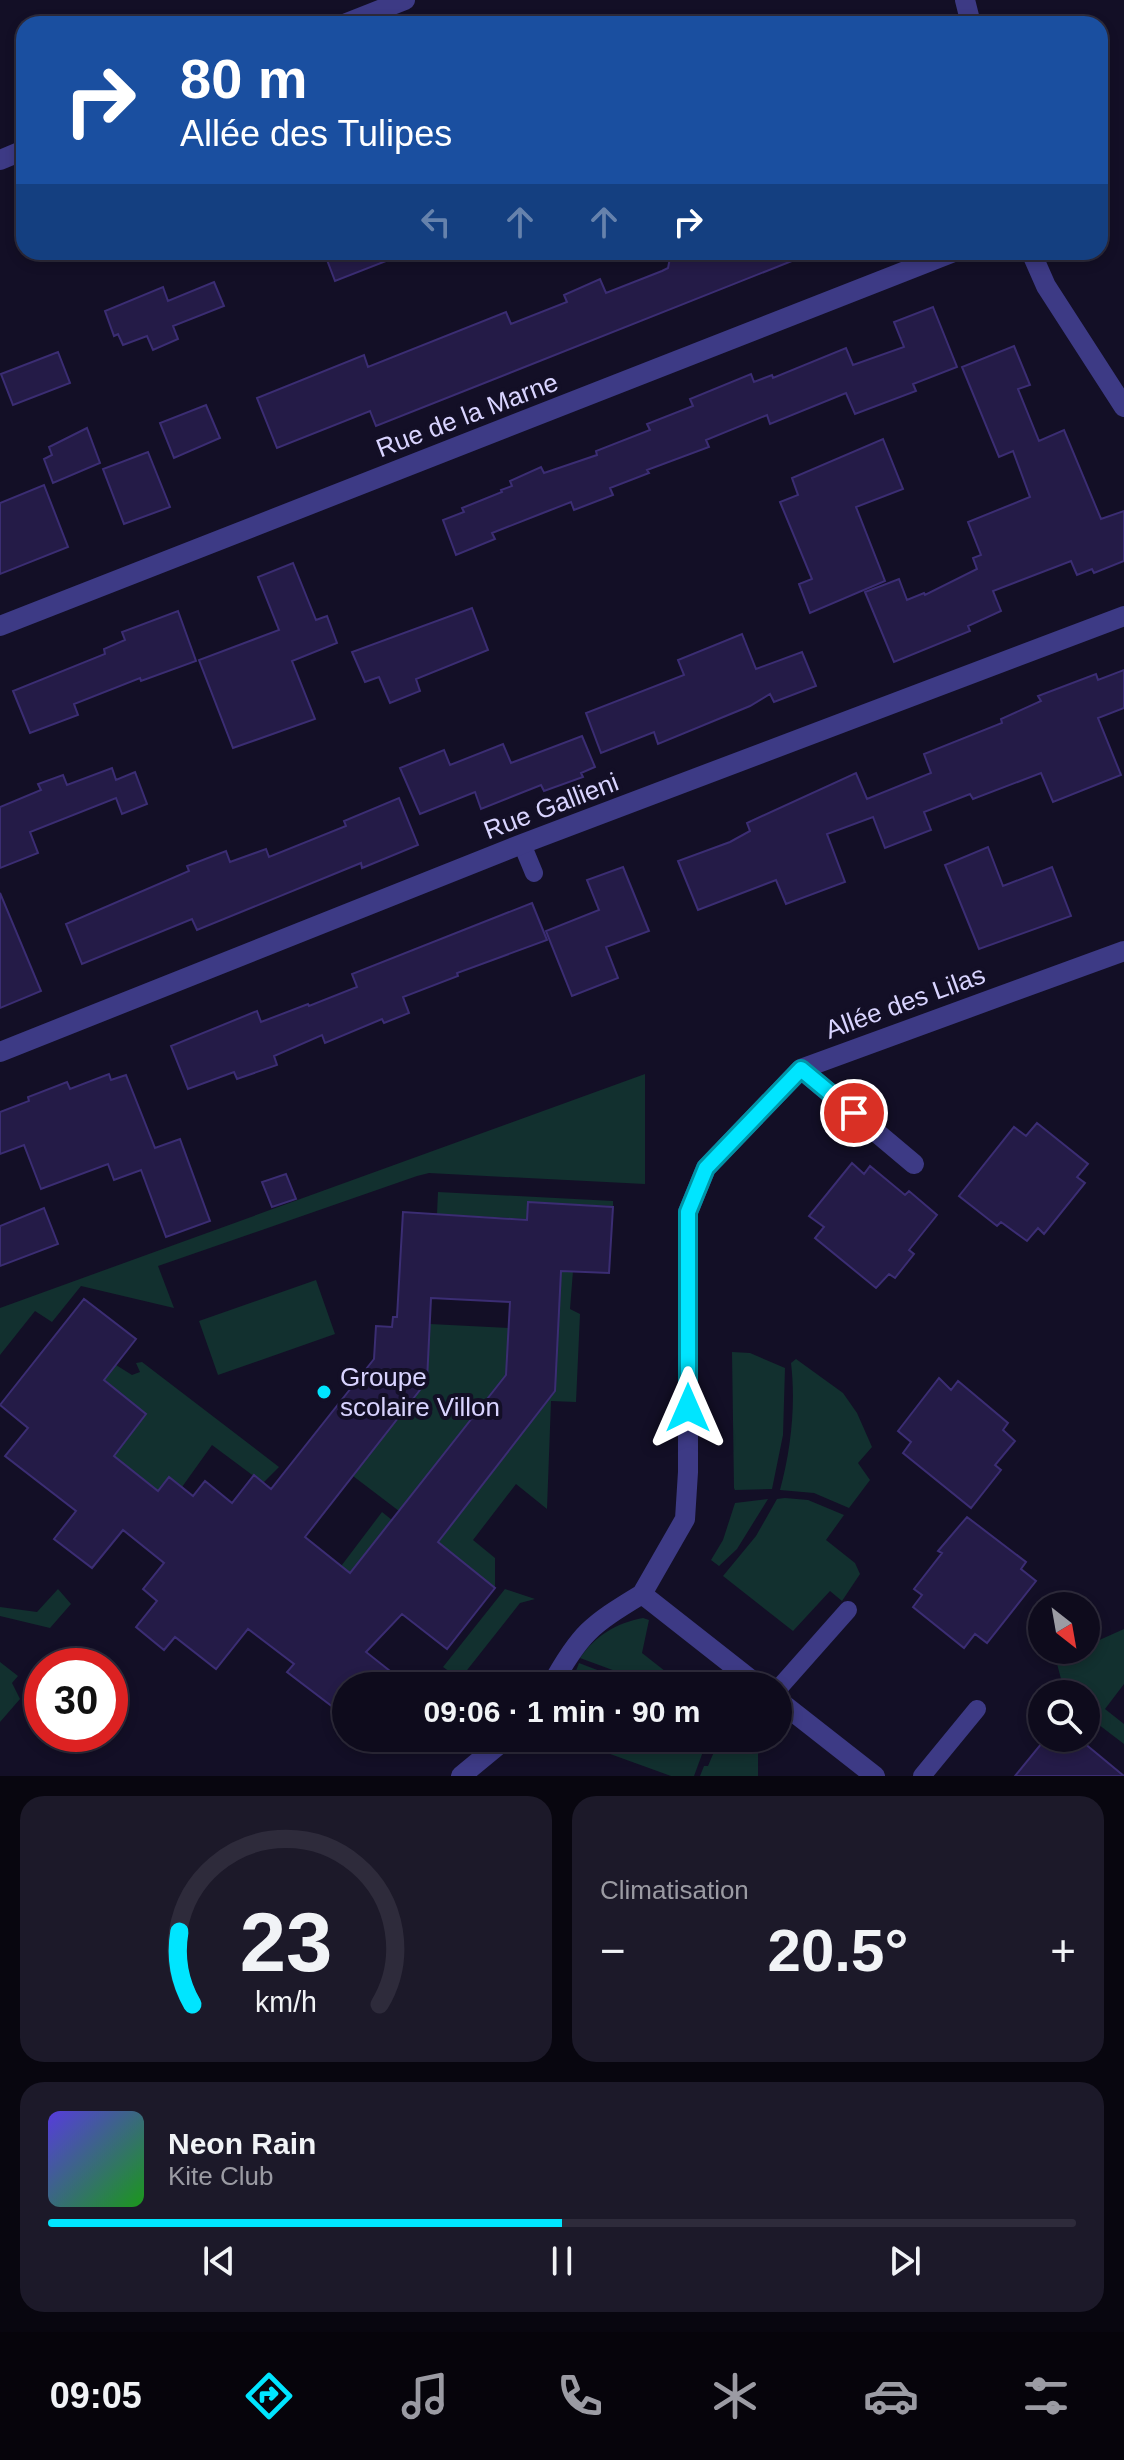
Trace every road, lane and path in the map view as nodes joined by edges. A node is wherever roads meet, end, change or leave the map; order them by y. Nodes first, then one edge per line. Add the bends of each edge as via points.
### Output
1 (405, 0) edge
2 (364, 16) edge
3 (934, 260) edge
4 (1035, 260) edge
5 (1124, 407) edge
6 (1124, 616) edge
7 (0, 626) edge
8 (522, 844) junction
9 (534, 873) dead end
10 (1124, 951) edge
11 (0, 1052) edge
12 (801, 1069) junction
13 (914, 1164) dead end
14 (642, 1594) junction
15 (848, 1610) dead end
16 (559, 1672) edge
17 (741, 1672) edge
18 (792, 1673) edge
19 (977, 1709) dead end
20 (792, 1711) edge
21 (490, 1752) edge
22 (461, 1776) edge
23 (875, 1776) edge
24 (922, 1776) edge

1 - 2 street
3 - 7 street, Rue de la Marne
4 - 5 street
6 - 8 street, Rue Gallieni
8 - 9 lane
8 - 11 street, Rue Gallieni
10 - 12 street, Allée des Lilas
12 - 13 street
12 - 14 street, Allée des Lilas via 706,1168 688,1212 685,1519
14 - 16 street via 600,1619 578,1640
14 - 17 street
15 - 18 lane
19 - 24 lane
20 - 23 street
21 - 22 street

